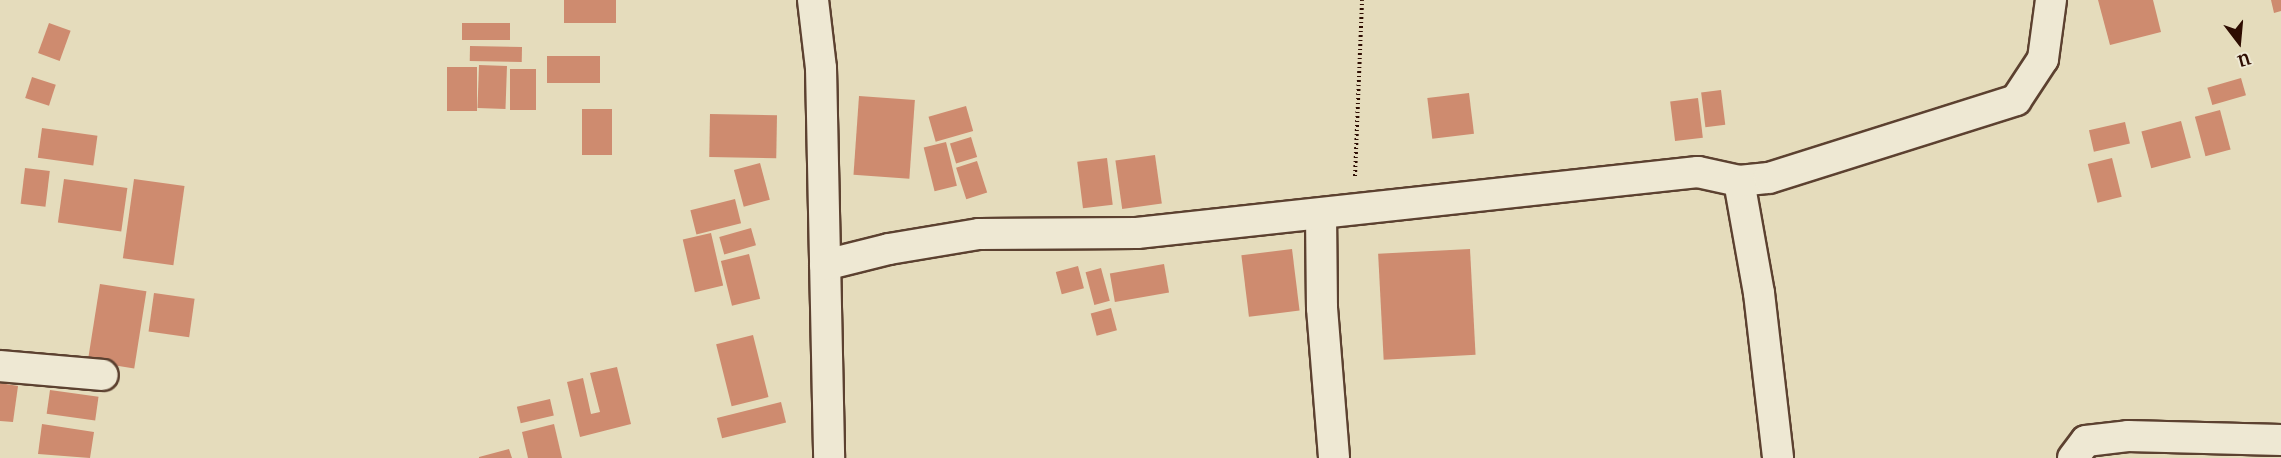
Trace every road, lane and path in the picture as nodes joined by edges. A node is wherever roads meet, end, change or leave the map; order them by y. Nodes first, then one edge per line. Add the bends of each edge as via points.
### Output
1 (813, 0) edge
2 (1362, 0) edge
3 (2051, 0) edge
4 (1739, 181) junction
5 (1353, 210) junction
6 (1321, 214) junction
7 (825, 265) junction
8 (0, 366) edge
9 (103, 375) dead end
10 (2281, 440) edge
11 (829, 458) edge
12 (1334, 458) edge
13 (1778, 458) edge
14 (2073, 458) edge

1 - 7 street via 821,68
2 - 5 path
3 - 4 street via 2043,59 2016,100 1769,178
4 - 5 street via 1698,172
4 - 13 street via 1759,293
5 - 6 street
6 - 7 street via 1137,233 979,234 889,249
6 - 12 street via 1322,308
7 - 11 street
8 - 9 street
10 - 14 street via 2128,436 2086,441

